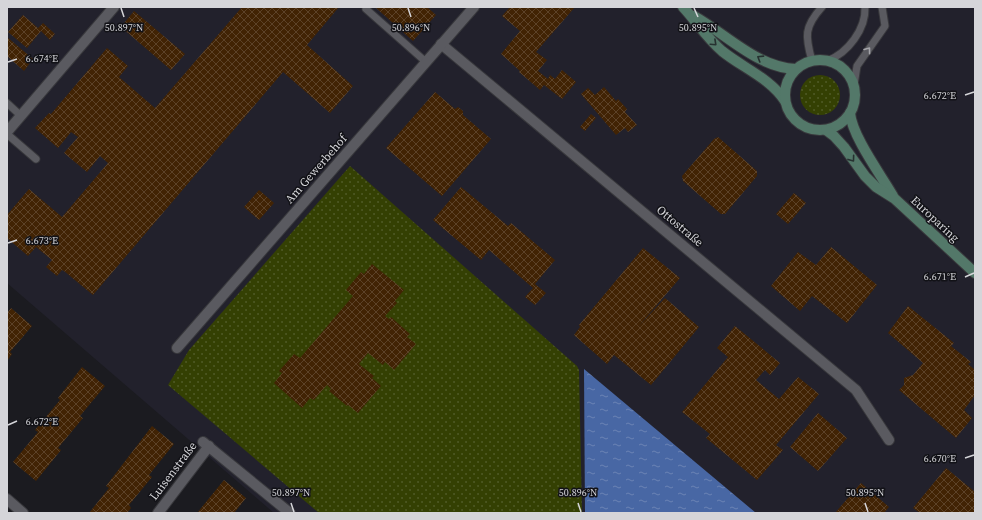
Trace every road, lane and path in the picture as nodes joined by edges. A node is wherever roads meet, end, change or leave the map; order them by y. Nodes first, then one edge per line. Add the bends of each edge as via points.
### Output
1 (114, 7) edge
2 (474, 7) edge
3 (822, 7) edge
4 (865, 7) edge
5 (882, 7) edge
6 (366, 10) dead end
7 (685, 10) edge
8 (441, 44) junction
9 (812, 61) junction
10 (827, 61) junction
11 (426, 62) junction
12 (796, 69) junction
13 (854, 85) junction
14 (785, 102) junction
15 (7, 103) edge
16 (850, 113) junction
17 (20, 115) junction
18 (826, 130) junction
19 (7, 133) edge
20 (36, 159) dead end
21 (895, 199) junction
22 (975, 273) edge
23 (177, 348) dead end
24 (889, 440) dead end
25 (7, 499) edge
26 (23, 513) edge
27 (158, 513) edge
28 (290, 513) edge

1 - 17 street
2 - 8 street, Am Gewerbehof
3 - 9 lane via 810,23 807,32
4 - 10 lane via 861,30 842,52
13 -> 5 lane via 857,66 885,26
6 - 11 lane
12 -> 7 street via 764,62
7 -> 14 street via 723,51 772,86
8 - 11 street, Am Gewerbehof
8 - 24 street, Ottostraße via 856,390
9 - 10 street
9 - 12 street
10 - 13 street via 845,70
11 - 23 street, Am Gewerbehof
12 - 14 street via 787,82
13 - 16 street, Europaring via 855,97
14 - 18 street via 791,115 801,126 815,131
15 - 17 lane
16 - 18 street via 840,125
16 - 21 street, Europaring via 857,136
17 - 19 street
18 -> 21 street, Europaring via 844,147 865,176
19 - 20 lane
21 - 22 street, Europaring
25 - 26 street
27 - 28 street, Luisenstraße via 206,444

